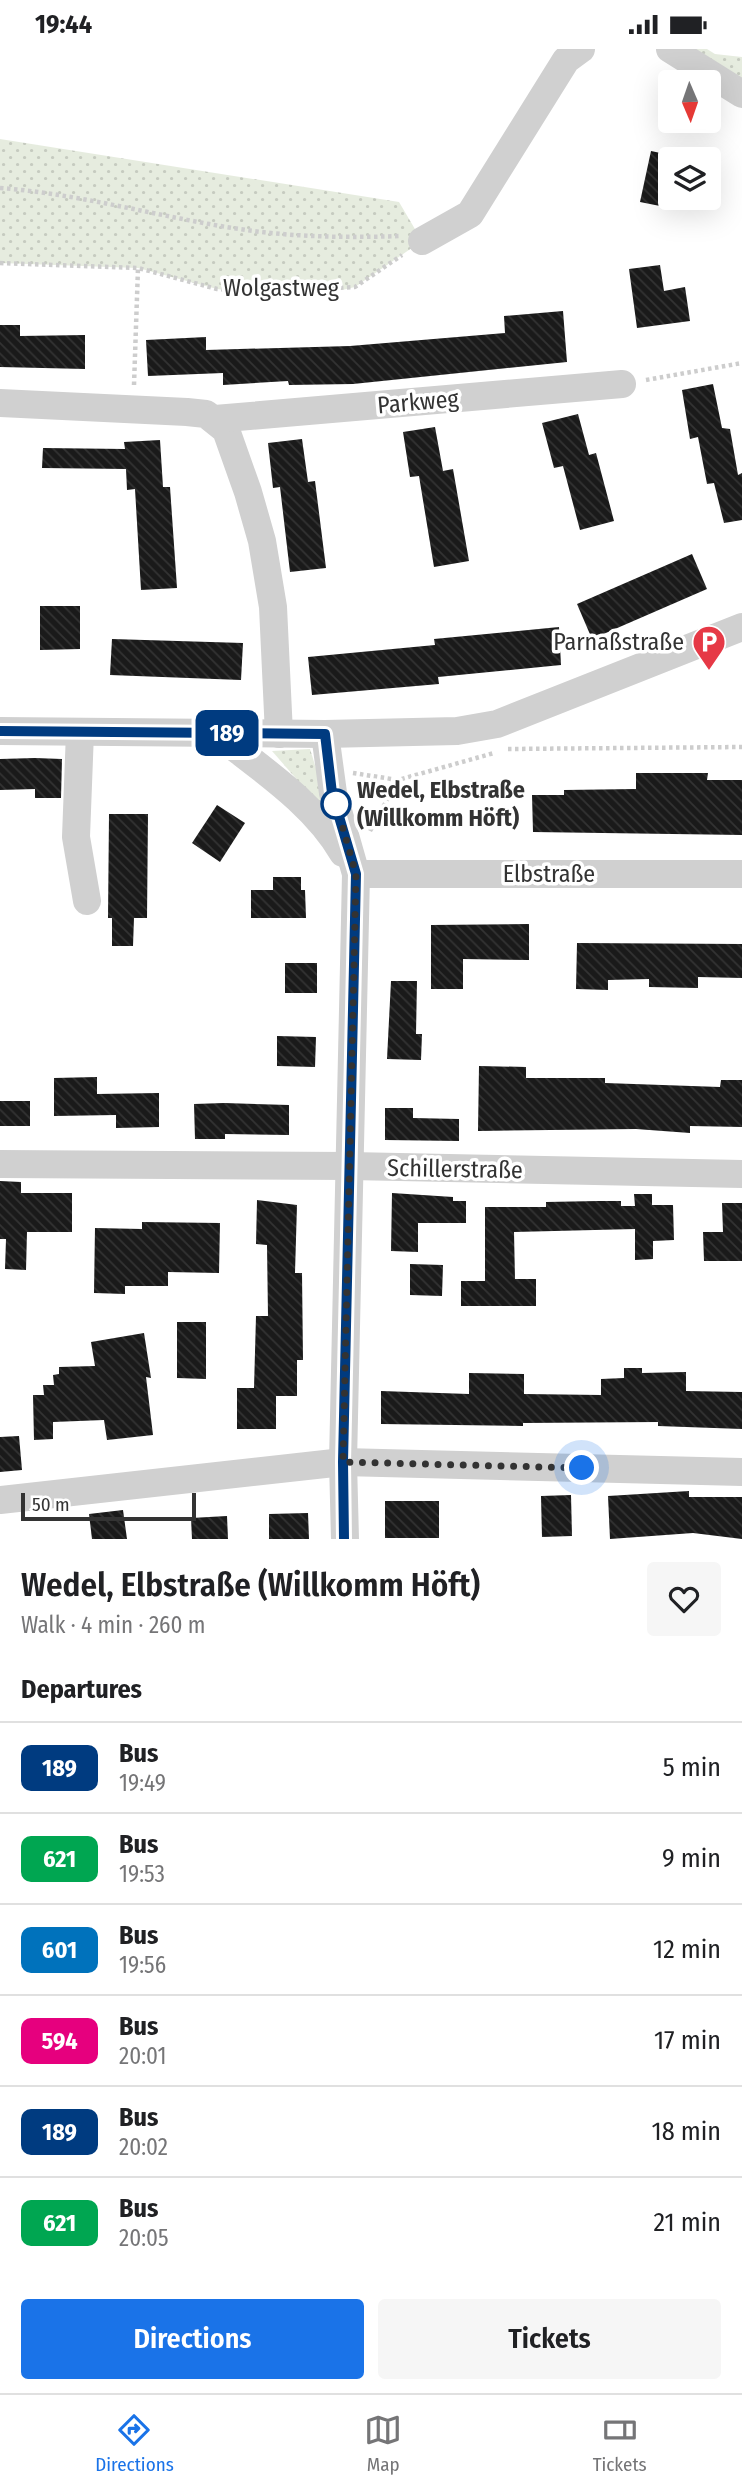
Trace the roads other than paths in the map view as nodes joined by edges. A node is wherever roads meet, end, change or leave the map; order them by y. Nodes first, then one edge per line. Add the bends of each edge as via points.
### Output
1 (581, 49) edge
2 (670, 49) edge
3 (742, 95) edge
4 (422, 241) road end
5 (622, 384) road end
6 (0, 403) edge
7 (215, 419) junction
8 (742, 627) edge
9 (0, 731) edge
10 (80, 732) junction
11 (216, 733) junction
12 (279, 734) junction
13 (325, 734) junction
14 (356, 874) junction
15 (742, 874) edge
16 (88, 901) dead end
17 (0, 1164) edge
18 (350, 1166) junction
19 (742, 1174) edge
20 (343, 1462) junction
21 (742, 1472) edge
22 (0, 1500) edge
23 (345, 1539) edge

1 - 4 street via 565,60 470,213
2 - 3 street
5 - 7 street, Parkweg
6 - 7 street, Parkweg via 134,407 206,414
7 - 12 street via 232,442 262,541 273,607
8 - 13 street via 497,724 457,731
9 - 10 street
10 - 11 street
10 - 16 street via 76,837
11 - 12 street
11 - 14 street via 292,794 334,836
12 - 13 street
13 - 14 street via 332,793
14 - 15 street, Elbstraße
14 - 18 street
17 - 18 street, Schillerstraße
18 - 19 street, Schillerstraße
18 - 20 street
20 - 21 street
20 - 22 street
20 - 23 street

